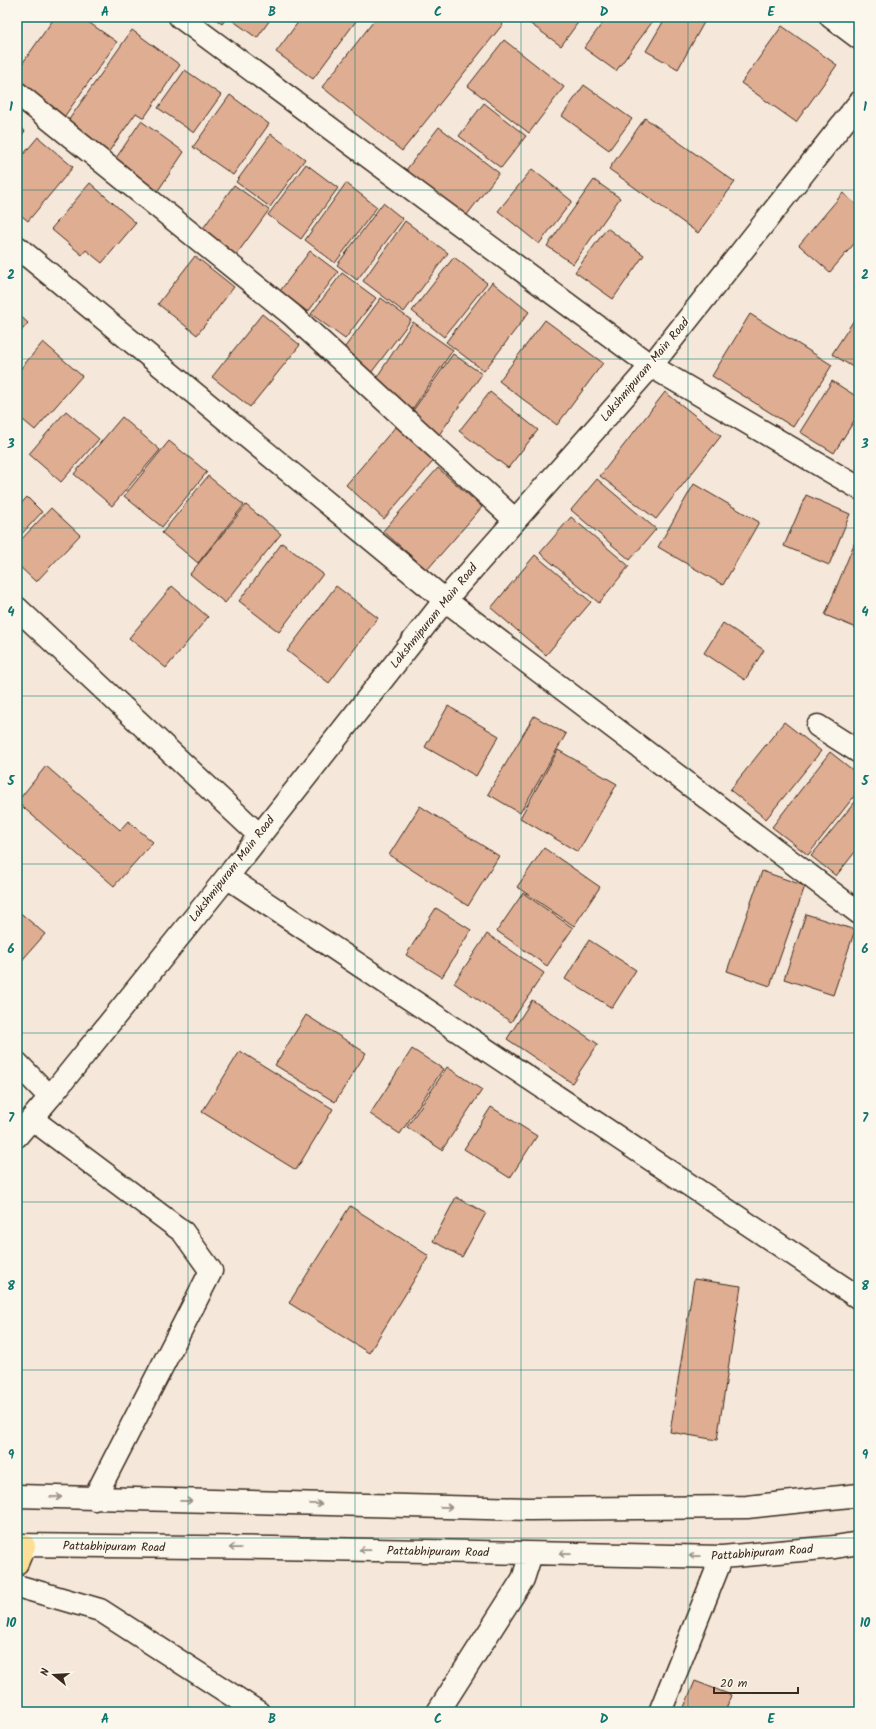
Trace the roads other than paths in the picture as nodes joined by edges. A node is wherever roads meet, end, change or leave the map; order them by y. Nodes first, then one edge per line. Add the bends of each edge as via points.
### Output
1 (180, 17) edge
2 (832, 17) edge
3 (859, 38) edge
4 (17, 93) edge
5 (859, 103) edge
6 (17, 247) edge
7 (651, 366) junction
8 (859, 488) edge
9 (515, 520) junction
10 (445, 600) junction
11 (17, 608) edge
12 (818, 726) dead end
13 (859, 752) edge
14 (259, 835) junction
15 (227, 877) junction
16 (859, 913) edge
17 (17, 1063) edge
18 (50, 1097) junction
19 (32, 1119) junction
20 (17, 1136) edge
21 (859, 1298) edge
22 (859, 1495) edge
23 (17, 1496) edge
24 (94, 1499) junction
25 (859, 1543) edge
26 (19, 1551) edge
27 (531, 1554) junction
28 (722, 1557) junction
29 (17, 1586) edge
30 (258, 1712) edge
31 (438, 1712) edge
32 (660, 1712) edge

1 - 7 street
2 - 3 street
4 - 9 street via 292,315
5 - 7 street, Lakshmipuram Main Road
6 - 10 street
7 - 8 street
7 - 9 street, Lakshmipuram Main Road
9 - 10 street, Lakshmipuram Main Road
10 - 14 street, Lakshmipuram Main Road
10 - 16 street
11 - 14 street
12 - 13 street
14 - 15 street, Lakshmipuram Main Road
15 - 18 street, Lakshmipuram Main Road
15 - 21 street
17 - 18 street
18 - 19 street, Lakshmipuram Main Road
19 - 20 street, Lakshmipuram Main Road
19 - 24 street via 183,1232 211,1272
24 -> 22 street via 528,1509 747,1507
23 -> 24 street
25 - 28 street, Pattabhipuram Road
27 -> 26 street, Pattabhipuram Road via 280,1548
28 -> 27 street, Pattabhipuram Road
27 - 31 street via 523,1579
28 - 32 street
29 - 30 street via 100,1610

